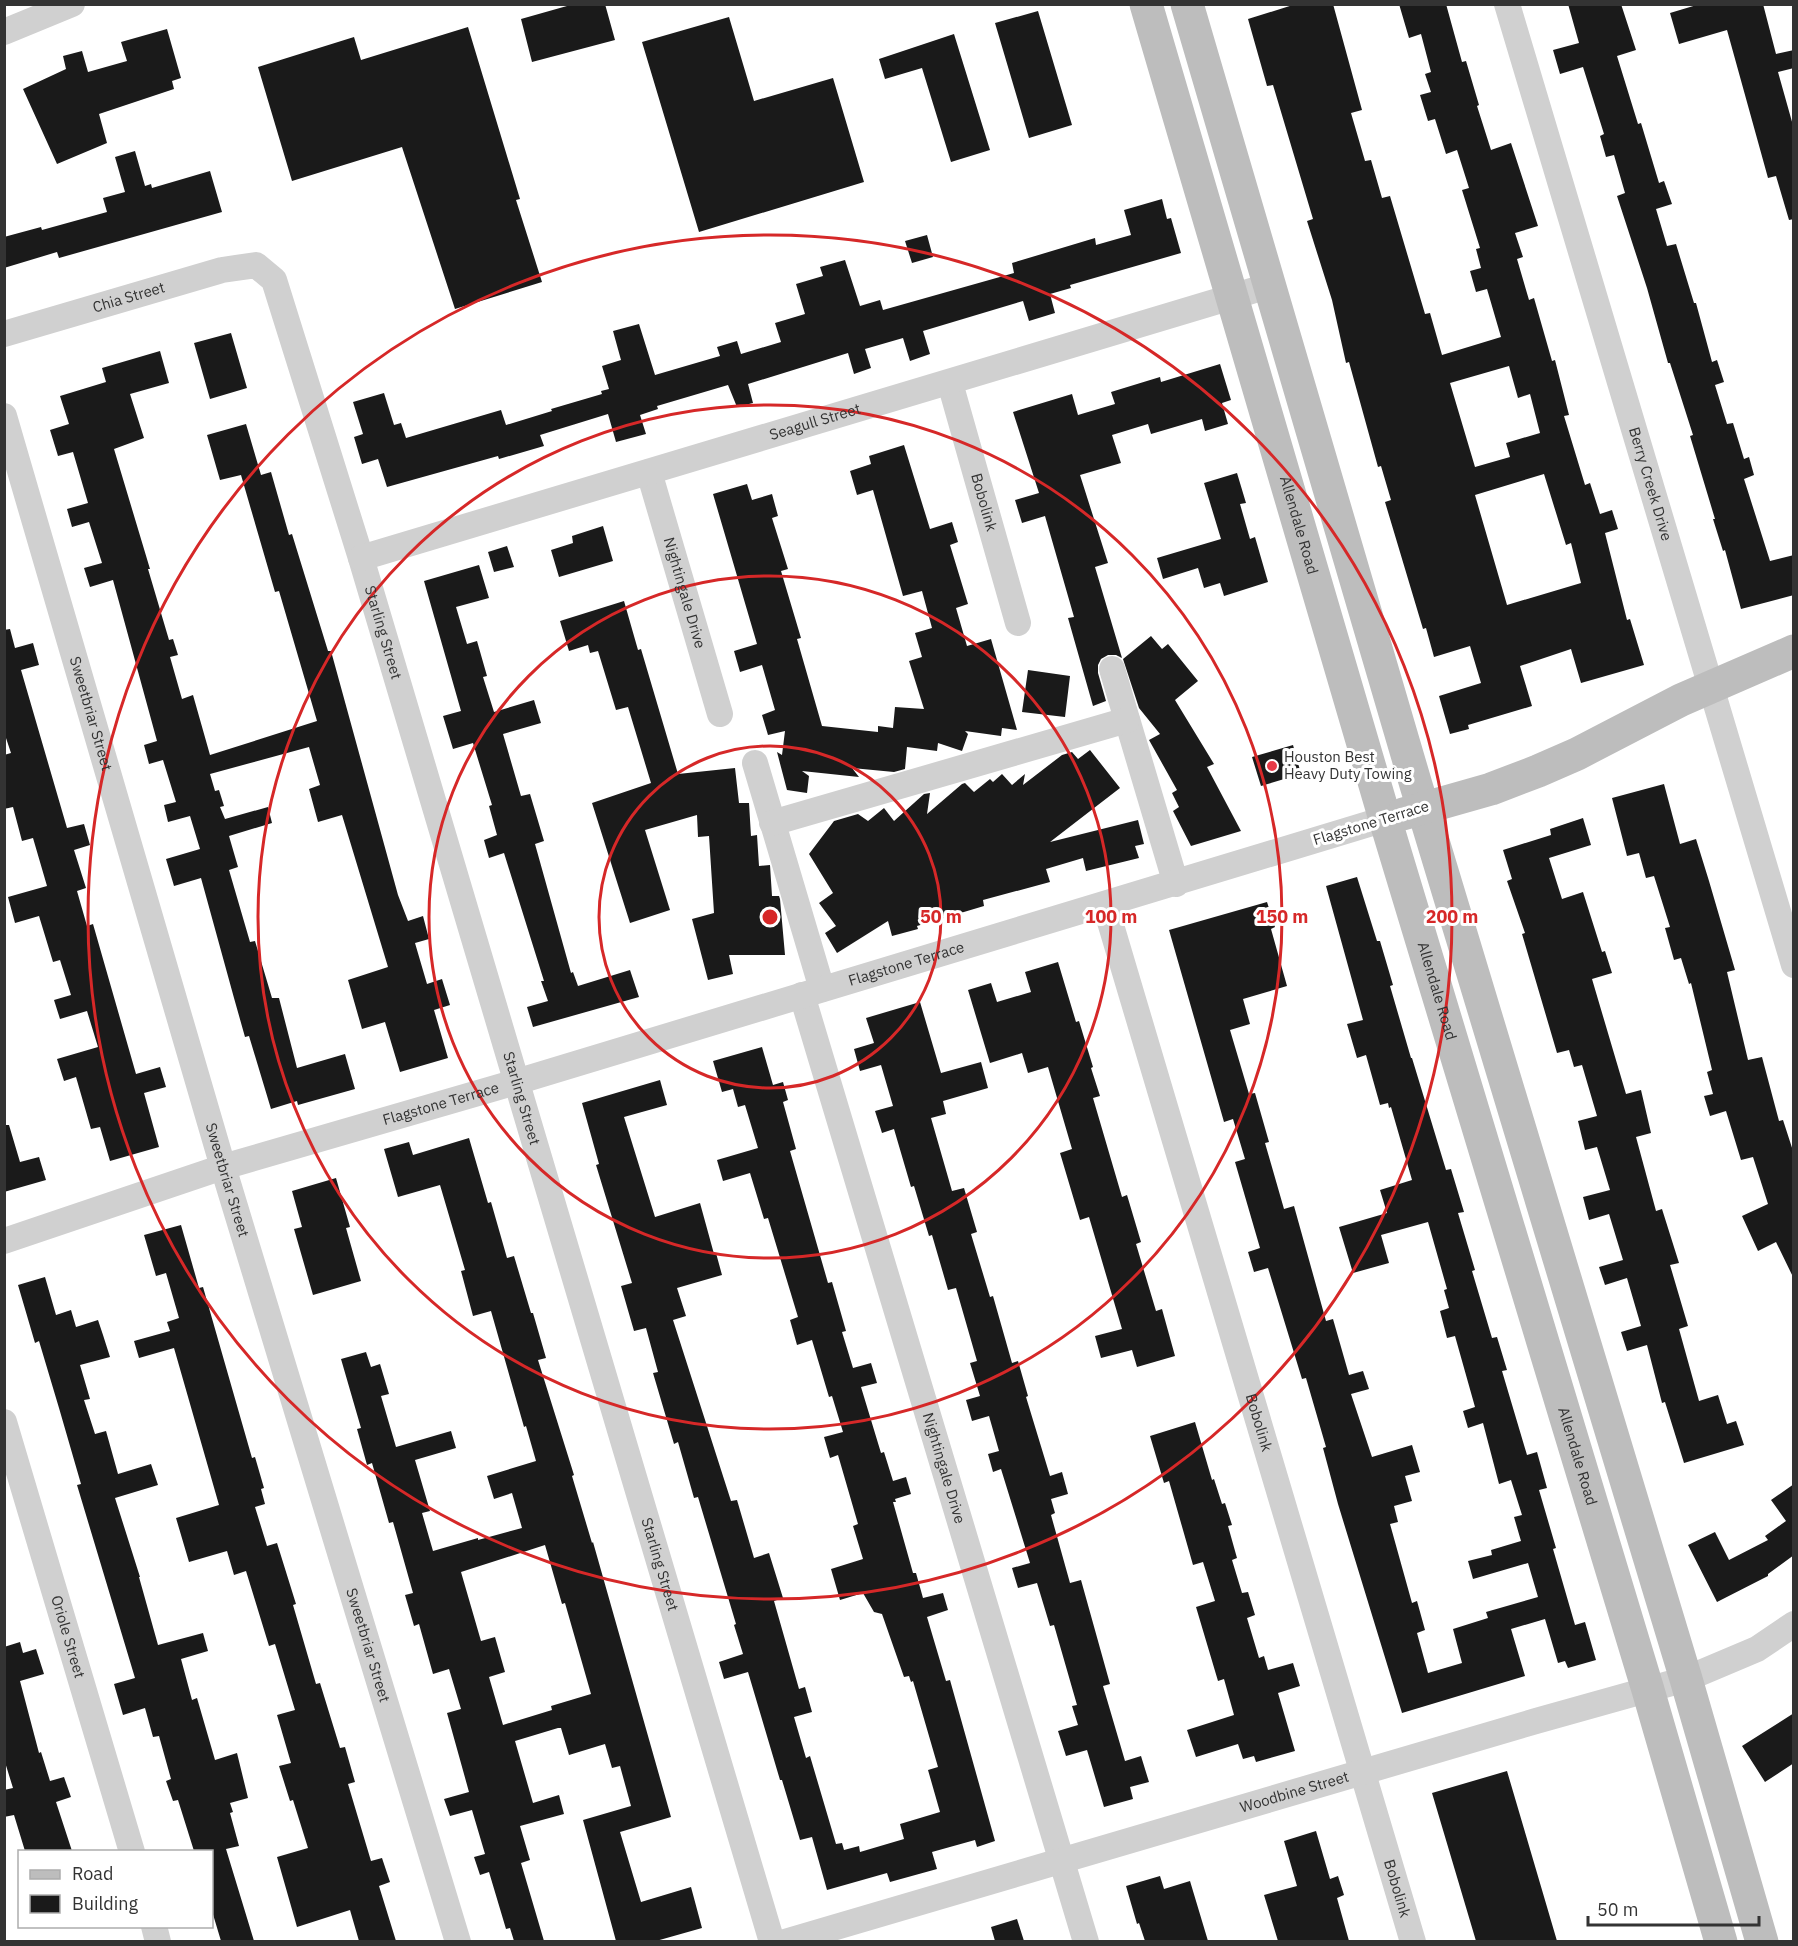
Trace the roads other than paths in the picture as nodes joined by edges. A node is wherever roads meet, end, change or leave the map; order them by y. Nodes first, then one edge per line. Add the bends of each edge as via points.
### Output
1 (72, 4) edge
2 (1146, 4) edge
3 (1507, 4) edge
4 (1192, 19) edge
5 (4, 32) edge
6 (1158, 44) junction
7 (256, 265) joint
8 (1268, 286) junction
9 (1231, 297) junction
10 (4, 334) edge
11 (950, 383) junction
12 (4, 417) edge
13 (649, 472) junction
14 (1338, 518) junction
15 (1300, 530) junction
16 (361, 558) junction
17 (1018, 623) dead end
18 (1794, 651) edge
19 (1112, 669) dead end
20 (1711, 688) junction
21 (720, 714) dead end
22 (1127, 720) junction
23 (755, 763) dead end
24 (1422, 808) junction
25 (1385, 819) junction
26 (772, 823) junction
27 (1176, 884) junction
28 (1105, 905) junction
29 (1794, 965) edge
30 (812, 992) junction
31 (516, 1082) junction
32 (1512, 1100) junction
33 (1473, 1111) junction
34 (223, 1167) junction
35 (4, 1240) edge
36 (1599, 1389) junction
37 (1560, 1399) junction
38 (4, 1422) edge
39 (1794, 1623) edge
40 (1686, 1679) junction
41 (1648, 1690) junction
42 (1363, 1773) junction
43 (132, 1850) edge
44 (1062, 1861) junction
45 (1760, 1937) edge
46 (458, 1941) edge
47 (772, 1941) edge
48 (785, 1941) edge
49 (1086, 1941) edge
50 (1413, 1941) edge
51 (1721, 1941) edge
52 (1726, 1941) edge

1 - 5 street
2 - 6 main road, Allendale Road
3 - 20 street, Berry Creek Drive
4 - 6 main road
4 - 8 main road
6 - 9 main road, Allendale Road
7 - 10 street, Chia Street via 222,270
7 - 16 street, Starling Street via 274,280
8 - 9 street, Seagull Street
8 - 14 main road
9 - 11 street, Seagull Street
9 - 15 main road, Allendale Road
11 - 13 street, Seagull Street
11 - 17 street, Bobolink
12 - 34 street, Sweetbriar Street
13 - 16 street, Seagull Street
13 - 21 street, Nightingale Drive
14 - 15 main road
14 - 24 main road
15 - 25 main road, Allendale Road
16 - 31 street, Starling Street
18 - 20 main road, Flagstone Terrace
19 - 22 street
20 - 24 main road, Flagstone Terrace via 1538,771
20 - 29 street, Berry Creek Drive
22 - 26 street
22 - 27 street
23 - 26 street, Nightingale Drive
24 - 25 main road, Flagstone Terrace
24 - 32 main road
25 - 27 street, Flagstone Terrace
25 - 33 main road, Allendale Road
26 - 30 street, Nightingale Drive
27 - 28 street, Flagstone Terrace
28 - 30 street, Flagstone Terrace
28 - 42 street, Bobolink
30 - 31 street, Flagstone Terrace
30 - 44 street, Nightingale Drive
31 - 34 street, Flagstone Terrace
31 - 47 street, Starling Street
32 - 33 main road
32 - 36 main road
33 - 37 main road, Allendale Road
34 - 35 street, Flagstone Terrace
34 - 46 street, Sweetbriar Street
36 - 37 main road
36 - 40 main road
37 - 41 main road, Allendale Road
38 - 43 street, Oriole Street
39 - 40 street, Woodbine Street via 1757,1649
40 - 41 street, Woodbine Street
40 - 45 main road
41 - 42 street, Woodbine Street
41 - 51 main road, Allendale Road
42 - 44 street, Woodbine Street
42 - 50 street, Bobolink
44 - 48 street, Woodbine Street
44 - 49 street, Nightingale Drive
45 - 52 main road

